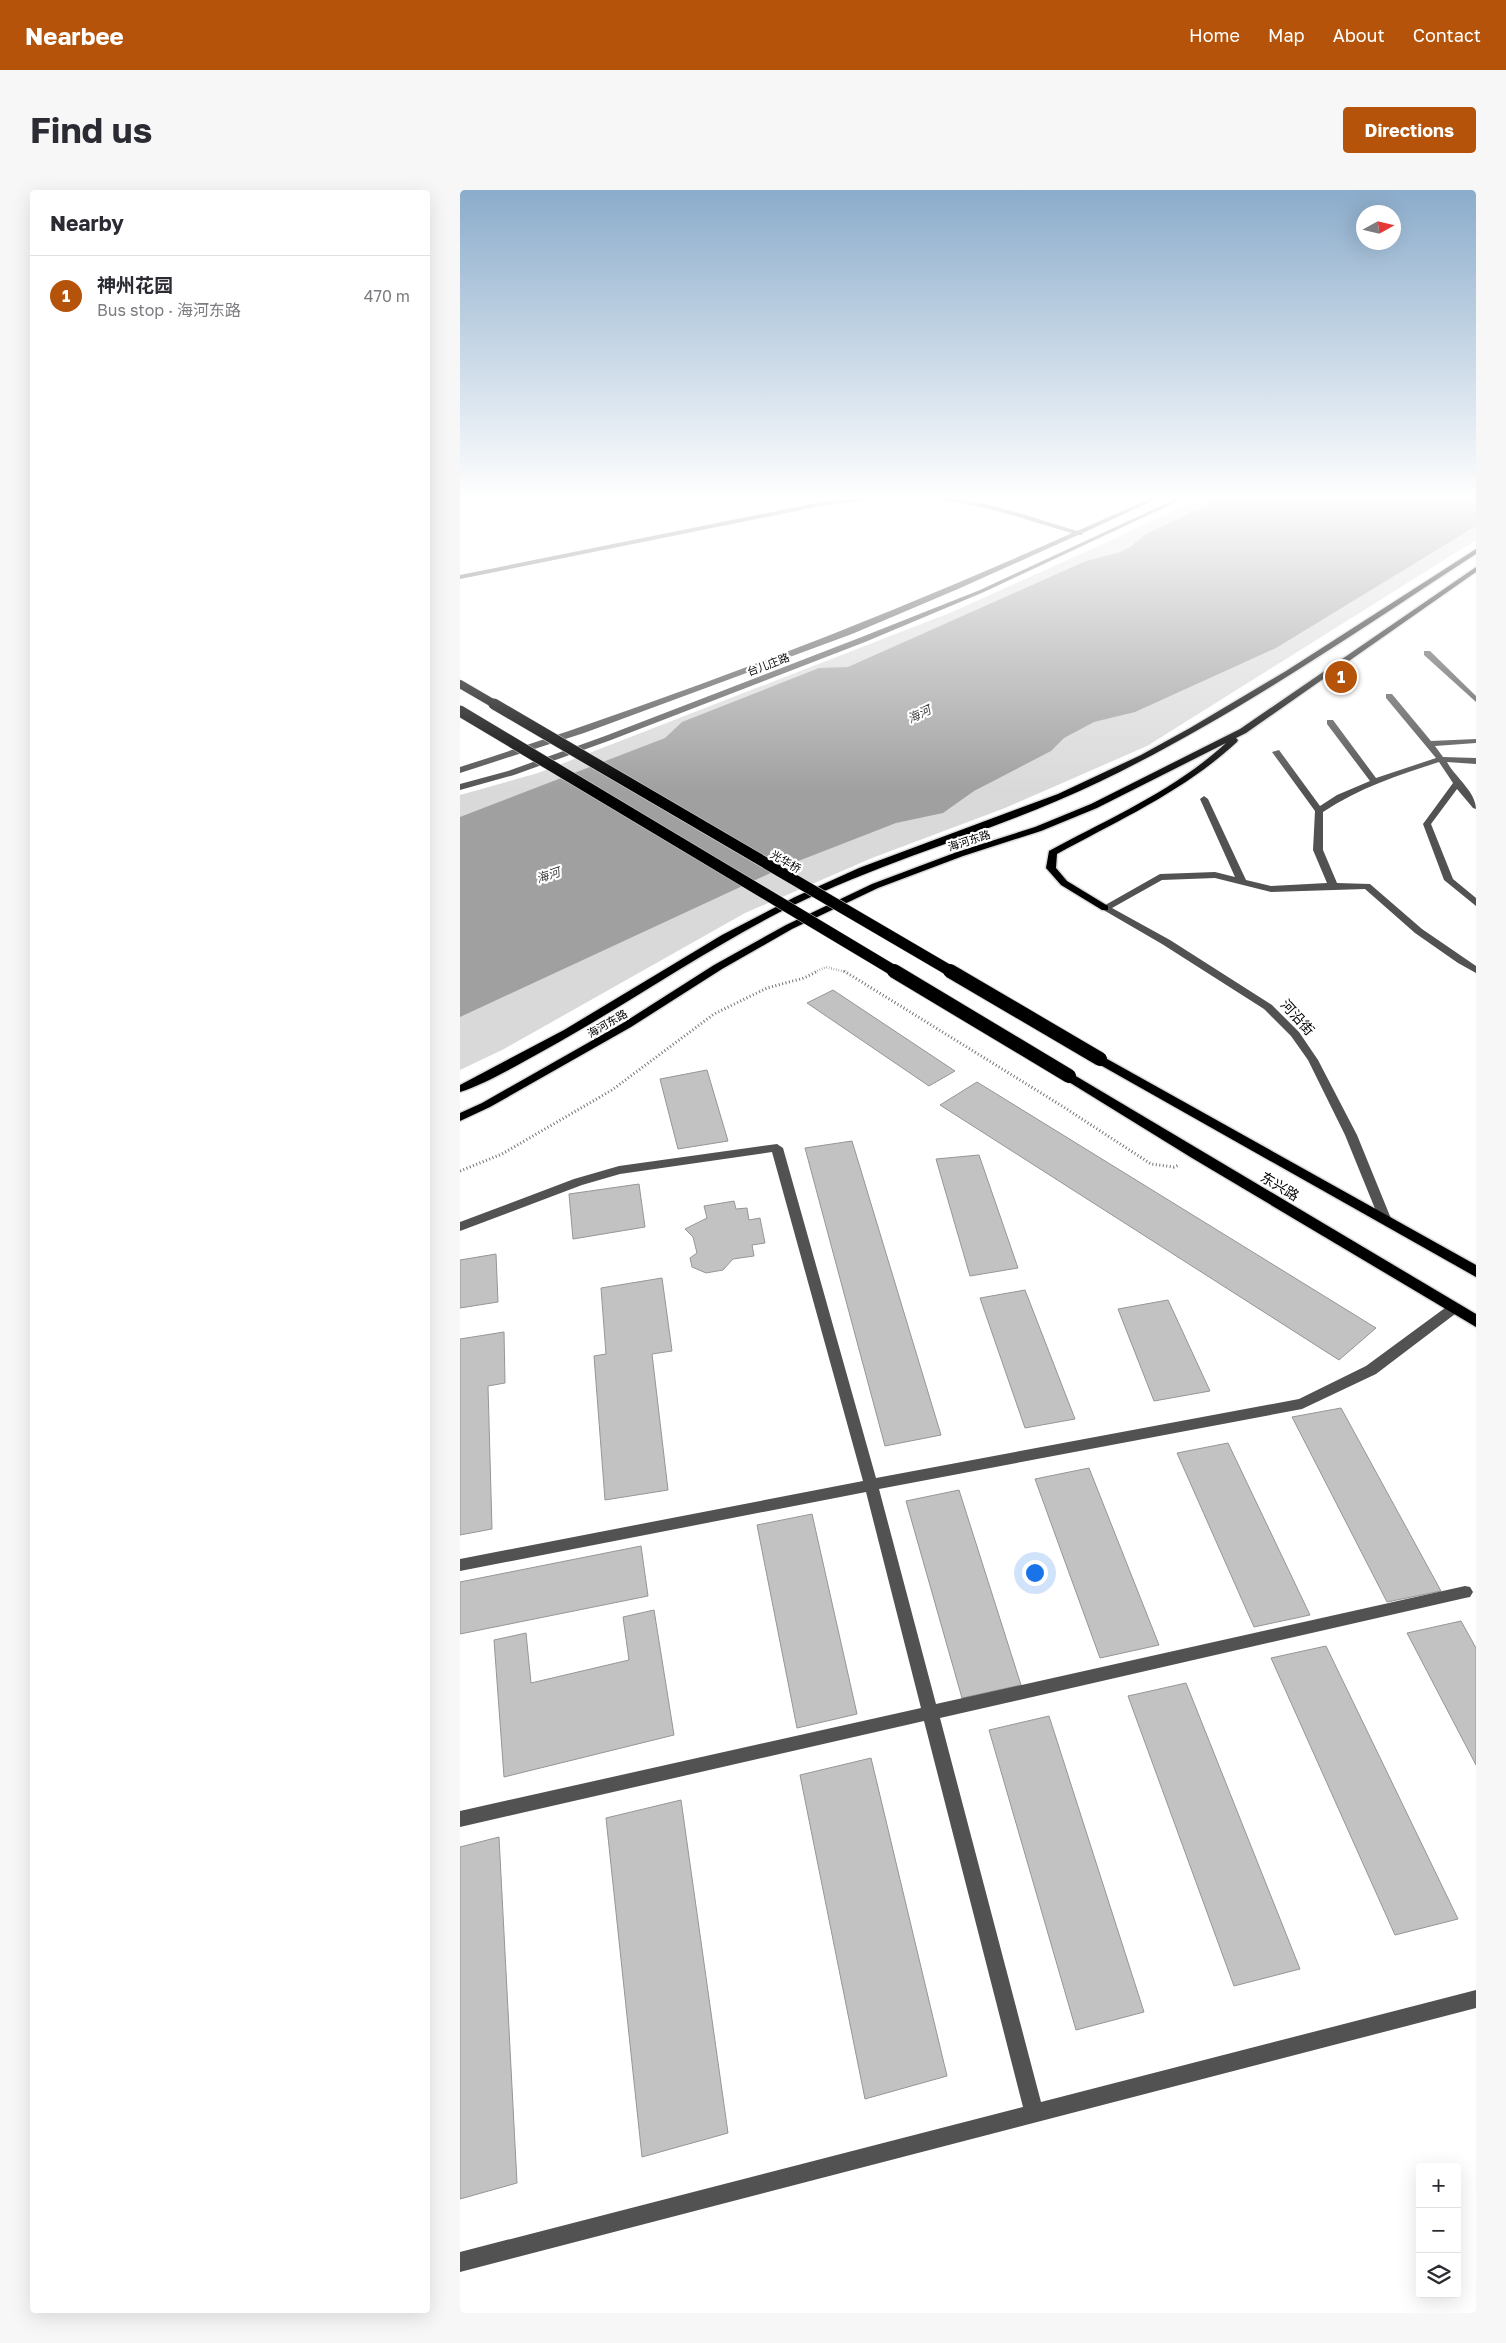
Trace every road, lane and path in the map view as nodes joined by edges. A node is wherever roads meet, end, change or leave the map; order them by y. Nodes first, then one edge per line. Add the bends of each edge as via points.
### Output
1 (939, 595) edge
2 (972, 595) edge
3 (1409, 595) edge
4 (1438, 595) edge
5 (1427, 653) dead end
6 (460, 684) edge
7 (1389, 696) dead end
8 (1476, 700) edge
9 (460, 711) edge
10 (1330, 722) dead end
11 (1243, 731) junction
12 (1476, 741) edge
13 (1429, 744) junction
14 (1276, 752) dead end
15 (1441, 759) junction
16 (1476, 761) edge
17 (460, 770) edge
18 (1375, 782) junction
19 (1457, 783) junction
20 (460, 787) edge
21 (1204, 799) dead end
22 (1476, 806) edge
23 (1318, 811) junction
24 (1242, 882) junction
25 (1333, 886) junction
26 (1476, 903) edge
27 (1105, 908) junction
28 (1476, 970) edge
29 (1100, 1059) joint
30 (460, 1089) edge
31 (460, 1118) edge
32 (1197, 1155) junction
33 (460, 1171) edge
34 (1386, 1221) junction
35 (460, 1227) edge
36 (1476, 1272) edge
37 (1454, 1308) junction
38 (1476, 1321) edge
39 (871, 1485) junction
40 (460, 1565) edge
41 (1466, 1592) dead end
42 (931, 1713) junction
43 (460, 1820) edge
44 (1476, 1999) edge
45 (1034, 2113) junction
46 (460, 2262) edge

1 - 17 street, 台儿庄路 via 581,731
2 - 20 street, 台儿庄路 via 608,738
3 - 30 main road, 海河东路 via 1310,660 1165,746 1028,810 830,884 705,947 528,1056
4 - 11 main road, 海河东路
5 - 8 street
6 - 29 highway, 光华桥, bridge
7 - 13 street
9 - 32 highway, 东兴路, bridge
10 - 18 street
11 - 27 main road via 1215,760 1052,853 1051,868 1064,883
11 - 31 main road, 海河东路 via 1094,806 875,886 789,927 626,1025
12 - 13 street
13 - 15 street
14 - 23 street
15 - 16 street
15 - 18 street
15 - 19 street
18 - 23 street via 1340,797
19 - 22 street
19 - 26 street via 1428,824 1449,880
21 - 24 street
23 - 25 street via 1318,850
24 - 25 street via 1271,889
24 - 27 street via 1215,876 1160,877
25 - 28 street via 1367,886 1442,950
27 - 34 street, 河沿街 via 1166,942 1268,1007 1295,1034 1313,1060 1351,1135
29 - 34 highway, 东兴路
32 - 33 path via 1174,1168 1151,1164 842,970 826,966 804,978 767,988 714,1014 612,1090 502,1154
32 - 37 highway, 东兴路
34 - 36 highway, 东兴路
35 - 39 street via 578,1182 619,1170 777,1148
37 - 38 highway, 东兴路
37 - 39 street via 1371,1370 1302,1404
39 - 40 street
39 - 42 street
41 - 42 street
42 - 43 street
42 - 45 street
44 - 45 street
45 - 46 street

